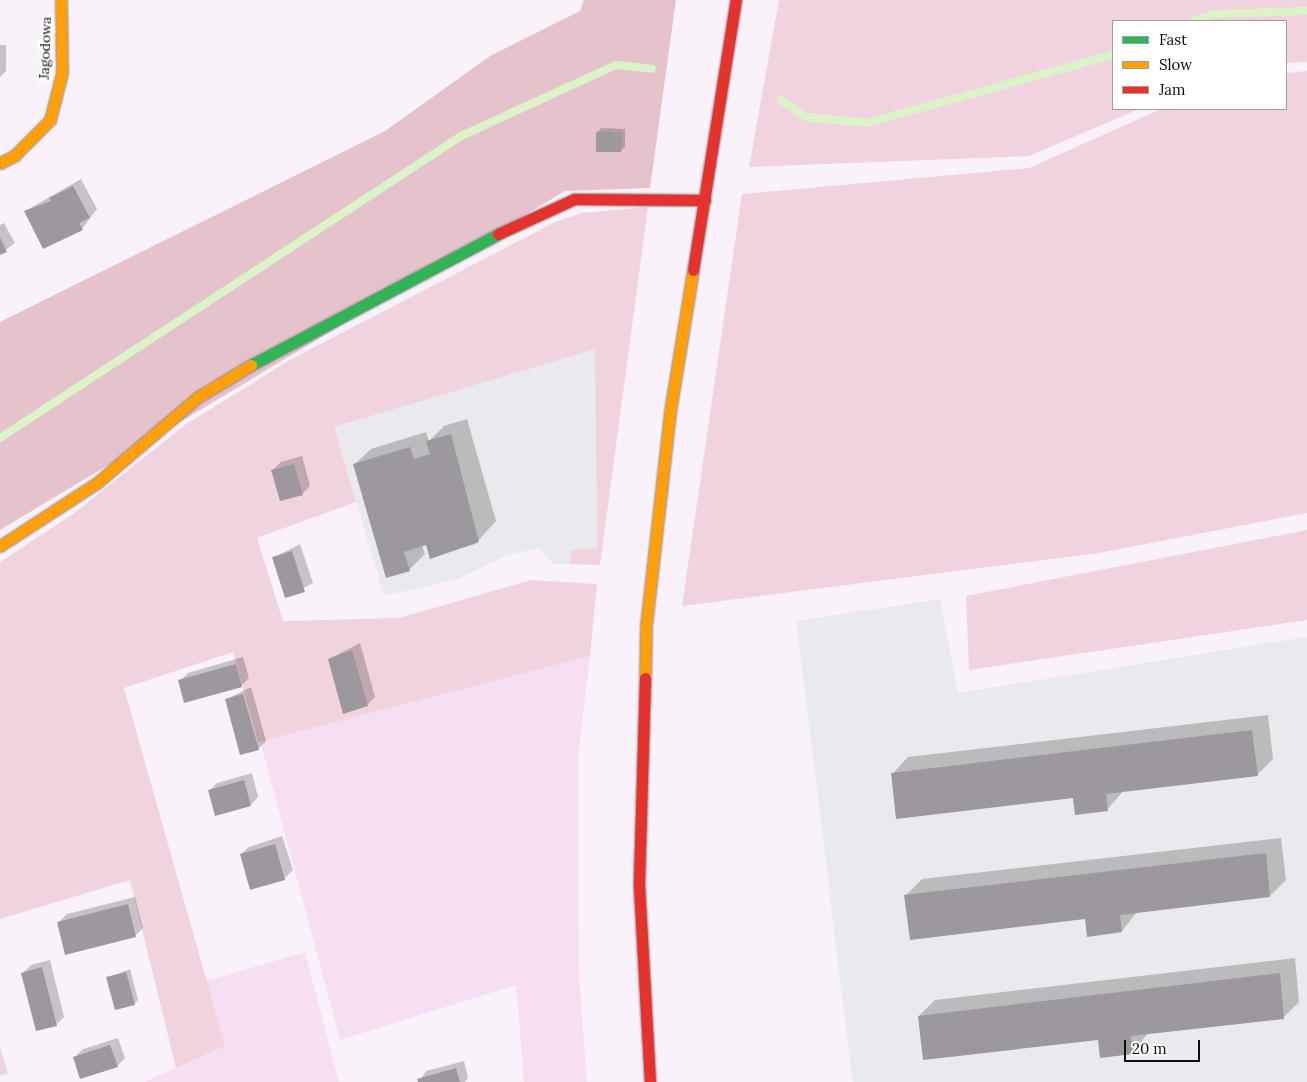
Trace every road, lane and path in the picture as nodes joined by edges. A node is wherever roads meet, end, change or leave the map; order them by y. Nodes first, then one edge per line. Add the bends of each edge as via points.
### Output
1 (61, 0) edge
2 (736, 0) edge
3 (0, 163) edge
4 (705, 200) junction
5 (0, 546) edge
6 (650, 1082) edge

1 - 3 main road, Jagodowa via 62,73 50,120 14,156
2 - 4 main road
4 - 5 main road via 594,196 574,198 536,215 299,336 198,397 98,482
4 - 6 main road via 670,412 642,672 639,886

